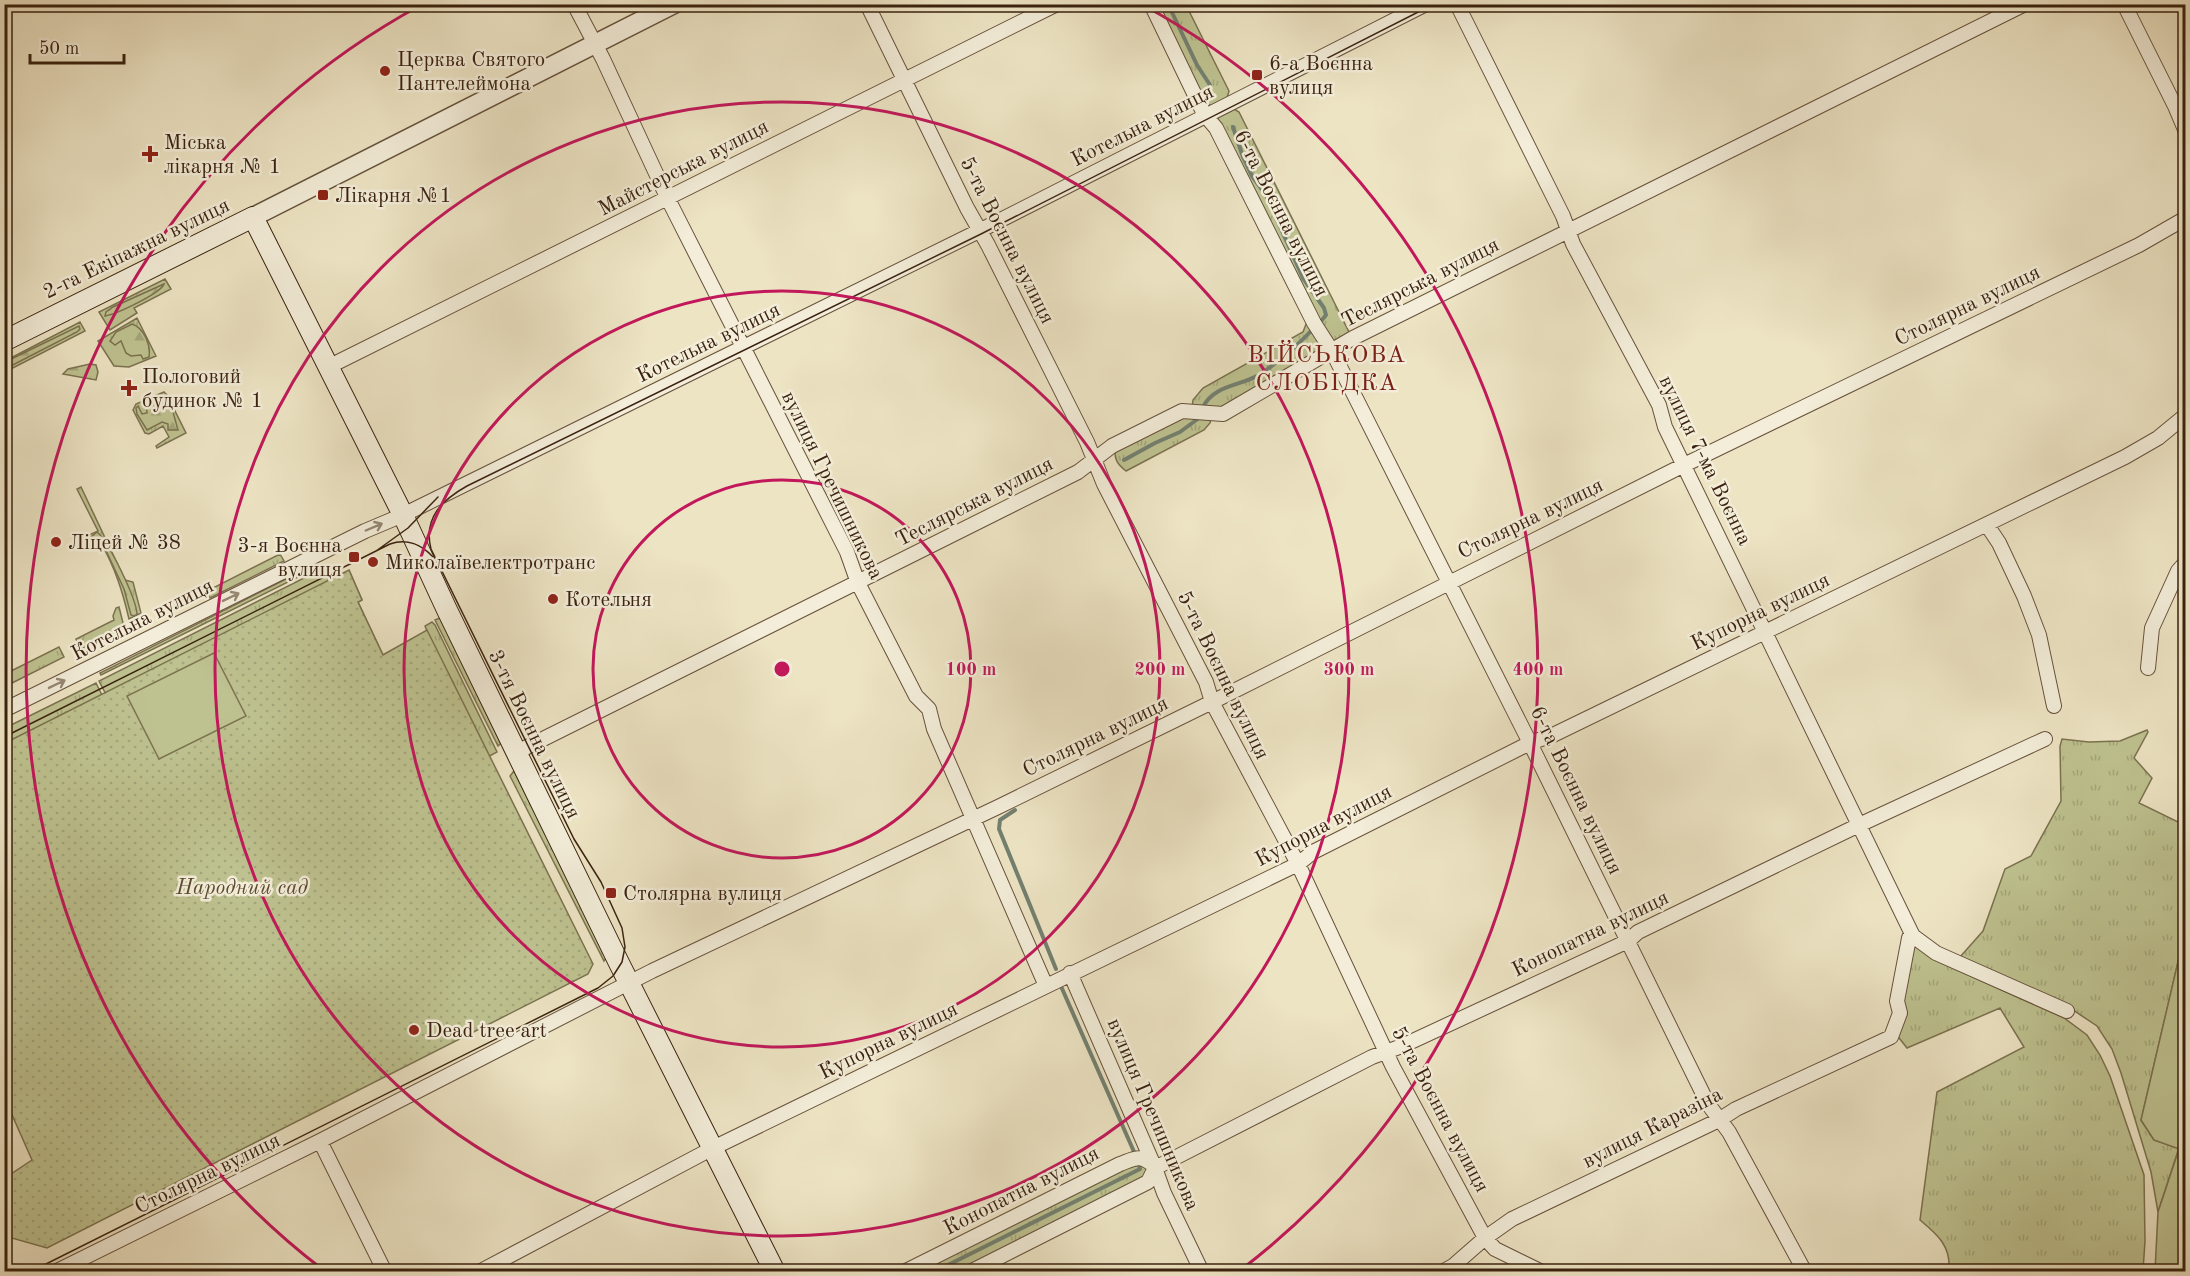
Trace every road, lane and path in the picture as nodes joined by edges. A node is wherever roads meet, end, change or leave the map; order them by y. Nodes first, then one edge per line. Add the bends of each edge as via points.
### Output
1 (574, 4) edge
2 (674, 4) edge
3 (867, 4) edge
4 (1057, 4) edge
5 (1151, 4) edge
6 (1426, 4) edge
7 (1457, 4) edge
8 (2025, 4) edge
9 (2124, 4) edge
10 (595, 44) junction
11 (903, 80) junction
12 (1206, 117) junction
13 (2186, 132) edge
14 (667, 198) junction
15 (253, 217) junction
16 (2186, 218) edge
17 (979, 231) junction
18 (1568, 232) junction
19 (4, 341) edge
20 (743, 349) junction
21 (1332, 351) junction
22 (328, 367) junction
23 (2186, 416) edge
24 (1094, 461) junction
25 (1684, 465) junction
26 (403, 515) junction
27 (1987, 525) junction
28 (2186, 562) edge
29 (1449, 582) junction
30 (858, 583) junction
31 (1766, 631) junction
32 (2148, 668) dead end
33 (1212, 702) junction
34 (2054, 706) dead end
35 (4, 710) edge
36 (2045, 739) dead end
37 (1530, 743) junction
38 (517, 752) junction
39 (972, 819) junction
40 (1859, 825) junction
41 (1298, 864) junction
42 (1913, 936) junction
43 (1628, 941) junction
44 (1070, 973) junction
45 (630, 982) junction
46 (1046, 986) junction
47 (2067, 1011) dead end
48 (1386, 1052) junction
49 (1719, 1120) junction
50 (320, 1141) junction
51 (713, 1148) junction
52 (1155, 1168) junction
53 (1485, 1238) junction
54 (54, 1272) edge
55 (385, 1272) edge
56 (479, 1272) edge
57 (775, 1272) edge
58 (904, 1272) edge
59 (970, 1272) edge
60 (1202, 1272) edge
61 (1442, 1272) edge
62 (1542, 1272) edge
63 (1805, 1272) edge

1 - 10 street, вулиця Гречишникова
2 - 10 street, 2-га Екіпажна вулиця
3 - 11 street, 5-та Воєнна вулиця
4 - 11 street, Майстерська вулиця
5 - 12 street, 6-та Воєнна вулиця
6 - 12 street, Котельна вулиця
7 - 18 street, вулиця 7-ма Воєнна
8 - 18 street, Теслярська вулиця
9 - 13 street
10 - 14 street, вулиця Гречишникова
10 - 15 street, 2-га Екіпажна вулиця
11 - 14 street, Майстерська вулиця
11 - 17 street, 5-та Воєнна вулиця
12 - 17 street, Котельна вулиця
12 - 21 street, 6-та Воєнна вулиця via 1216,128 1314,323
14 - 20 street, вулиця Гречишникова
14 - 22 street, Майстерська вулиця
15 - 19 main road, 2-га Екіпажна вулиця
15 - 22 main road, 3-тя Воєнна вулиця
16 - 25 street, Столярна вулиця via 2139,245
17 - 20 street, Котельна вулиця
17 - 24 street, 5-та Воєнна вулиця
18 - 21 street, Теслярська вулиця
18 - 25 street, вулиця 7-ма Воєнна via 1659,405
20 - 26 street, Котельна вулиця
20 - 30 street, вулиця Гречишникова via 847,552
21 - 24 street, Теслярська вулиця via 1223,414 1182,411 1112,446
21 - 29 street, 6-та Воєнна вулиця
22 - 26 main road, 3-тя Воєнна вулиця
23 - 27 street, Купорна вулиця via 2125,457
24 - 30 street, Теслярська вулиця
24 - 33 street, 5-та Воєнна вулиця via 1206,682
25 - 29 street, Столярна вулиця
25 - 31 street, вулиця 7-ма Воєнна
35 -> 26 street, Котельна вулиця
26 - 38 main road, 3-тя Воєнна вулиця
27 - 31 street, Купорна вулиця
27 - 34 street via 2000,543 2035,625
28 - 32 street via 2152,628
29 - 33 street, Столярна вулиця
29 - 37 street, 6-та Воєнна вулиця
30 - 38 street, Теслярська вулиця
30 - 39 street, вулиця Гречишникова via 916,696 929,709
31 - 37 street, Купорна вулиця via 1554,735
31 - 40 street, вулиця 7-ма Воєнна
33 - 39 street, Столярна вулиця
33 - 41 street, 5-та Воєнна вулиця
36 - 40 street, Конопатна вулиця
37 - 41 street, Купорна вулиця via 1313,852
37 - 43 street, 6-та Воєнна вулиця
38 - 45 main road, 3-тя Воєнна вулиця
39 - 45 street, Столярна вулиця
39 - 46 street, вулиця Гречишникова
40 - 42 street, вулиця 7-ма Воєнна
40 - 43 street, Конопатна вулиця via 1638,932
41 - 44 street, Купорна вулиця
41 - 48 street, 5-та Воєнна вулиця
42 - 47 street, вулиця 7-ма Воєнна via 1936,953
42 - 49 street, вулиця Каразіна via 1909,938 1897,1001 1900,1013 1891,1037 1736,1108
43 - 48 street, Конопатна вулиця
43 - 49 street, 6-та Воєнна вулиця
44 - 46 street, Купорна вулиця
44 - 52 street, вулиця Гречишникова
45 - 50 street, Столярна вулиця
45 - 51 main road, 3-тя Воєнна вулиця
46 - 51 street, Купорна вулиця
48 - 52 street, Конопатна вулиця
48 - 53 street, 5-та Воєнна вулиця
49 - 53 street, вулиця Каразіна via 1512,1219
49 - 63 street, 6-та Воєнна вулиця
50 - 54 street, Столярна вулиця
50 - 55 street
51 - 56 street, Купорна вулиця
51 - 57 main road, 3-тя Воєнна вулиця
52 - 58 street, Конопатна вулиця via 1137,1157 1120,1164
52 - 59 street, Конопатна вулиця via 1148,1182
52 - 60 street, вулиця Гречишникова
53 - 61 street, вулиця Каразіна
53 - 62 street, 5-та Воєнна вулиця via 1495,1250

